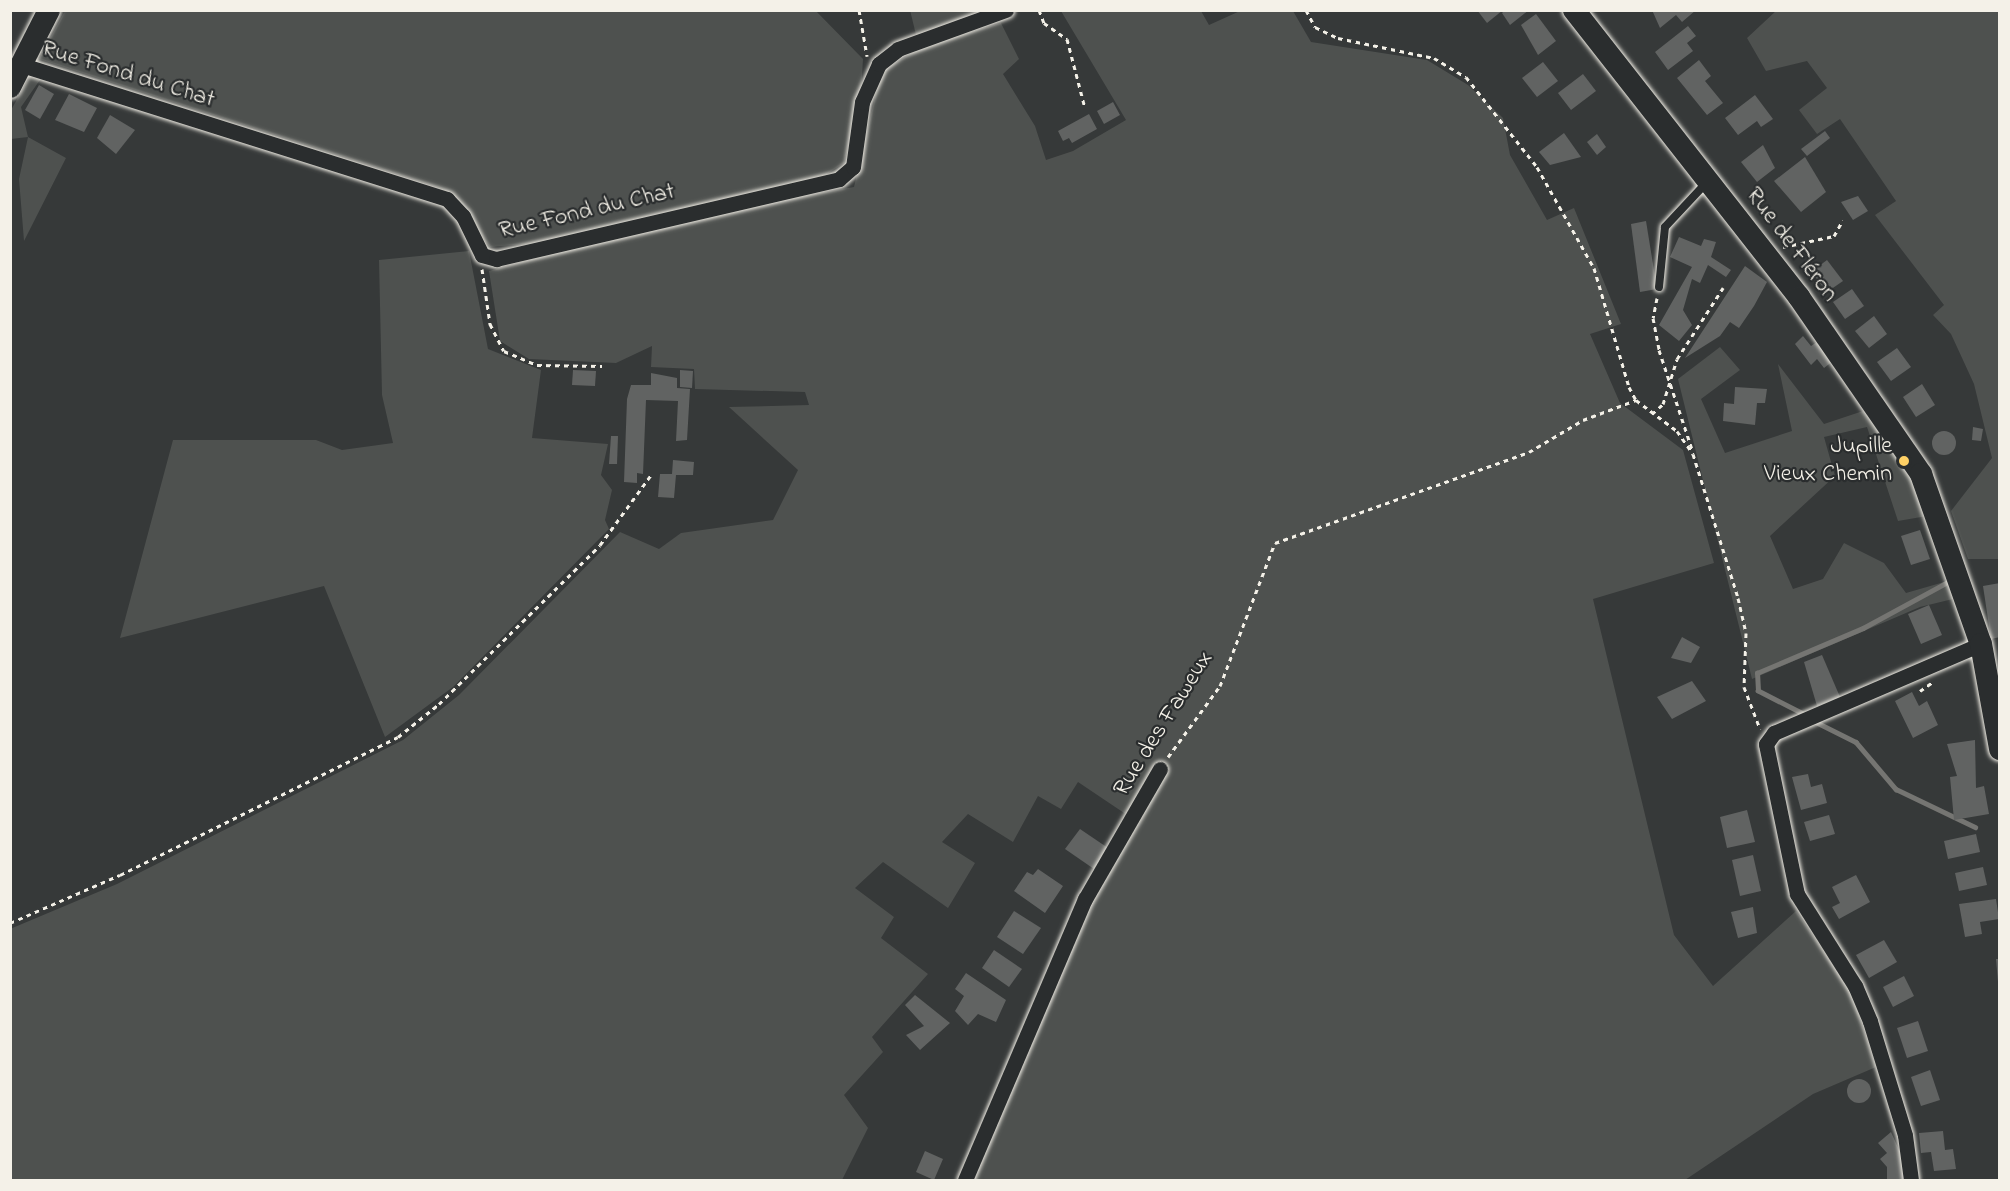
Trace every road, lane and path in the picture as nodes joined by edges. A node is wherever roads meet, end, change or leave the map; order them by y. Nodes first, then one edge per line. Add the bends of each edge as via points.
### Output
1 (50, 10) edge
2 (859, 10) edge
3 (1005, 10) edge
4 (1040, 10) edge
5 (1306, 10) edge
6 (1574, 10) edge
7 (22, 65) junction
8 (871, 81) junction
9 (10, 87) edge
10 (1085, 108) dead end
11 (1708, 181) junction
12 (1842, 220) dead end
13 (482, 255) junction
14 (1768, 257) junction
15 (1659, 287) joint
16 (1723, 288) dead end
17 (602, 366) dead end
18 (1672, 377) junction
19 (1636, 400) junction
20 (1652, 414) junction
21 (1693, 454) junction
22 (651, 475) dead end
23 (1981, 644) junction
24 (1766, 744) junction
25 (2000, 749) edge
26 (1160, 769) joint
27 (10, 923) edge
28 (965, 1180) edge
29 (1911, 1180) edge

1 - 7 street
2 - 8 path
3 - 8 street, Rue Fond du Chat via 898,49 879,64
4 - 10 path via 1044,23 1067,39
5 - 19 path via 1315,27 1338,38 1434,58 1466,77 1537,167 1594,268
6 - 11 street, Rue de Fléron
7 - 9 street
7 - 13 street, Rue Fond du Chat via 447,199 463,216
8 - 13 street, Rue Fond du Chat via 862,102 853,167 839,178 515,255
11 - 14 street, Rue de Fléron
11 - 15 lane via 1665,227
12 - 14 path via 1834,236 1778,248
13 - 17 path via 490,324 504,351 537,365
14 - 23 street, Rue de Fléron via 1921,474 1943,526
15 - 18 path via 1653,318
16 - 18 path via 1677,359
18 - 20 path via 1663,404
18 - 21 path
19 - 20 path
19 - 26 path, Rue des Faweux via 1583,420 1529,452 1275,543 1220,686
20 - 21 path via 1665,418
21 - 24 path via 1746,633 1744,687
22 - 27 path via 600,545 446,696 398,736 120,875
23 - 24 street via 1774,733
23 - 25 street, Rue de Fléron
24 - 29 street via 1797,894 1855,986 1870,1021 1905,1135
26 - 28 street, Rue des Faweux via 1085,899

